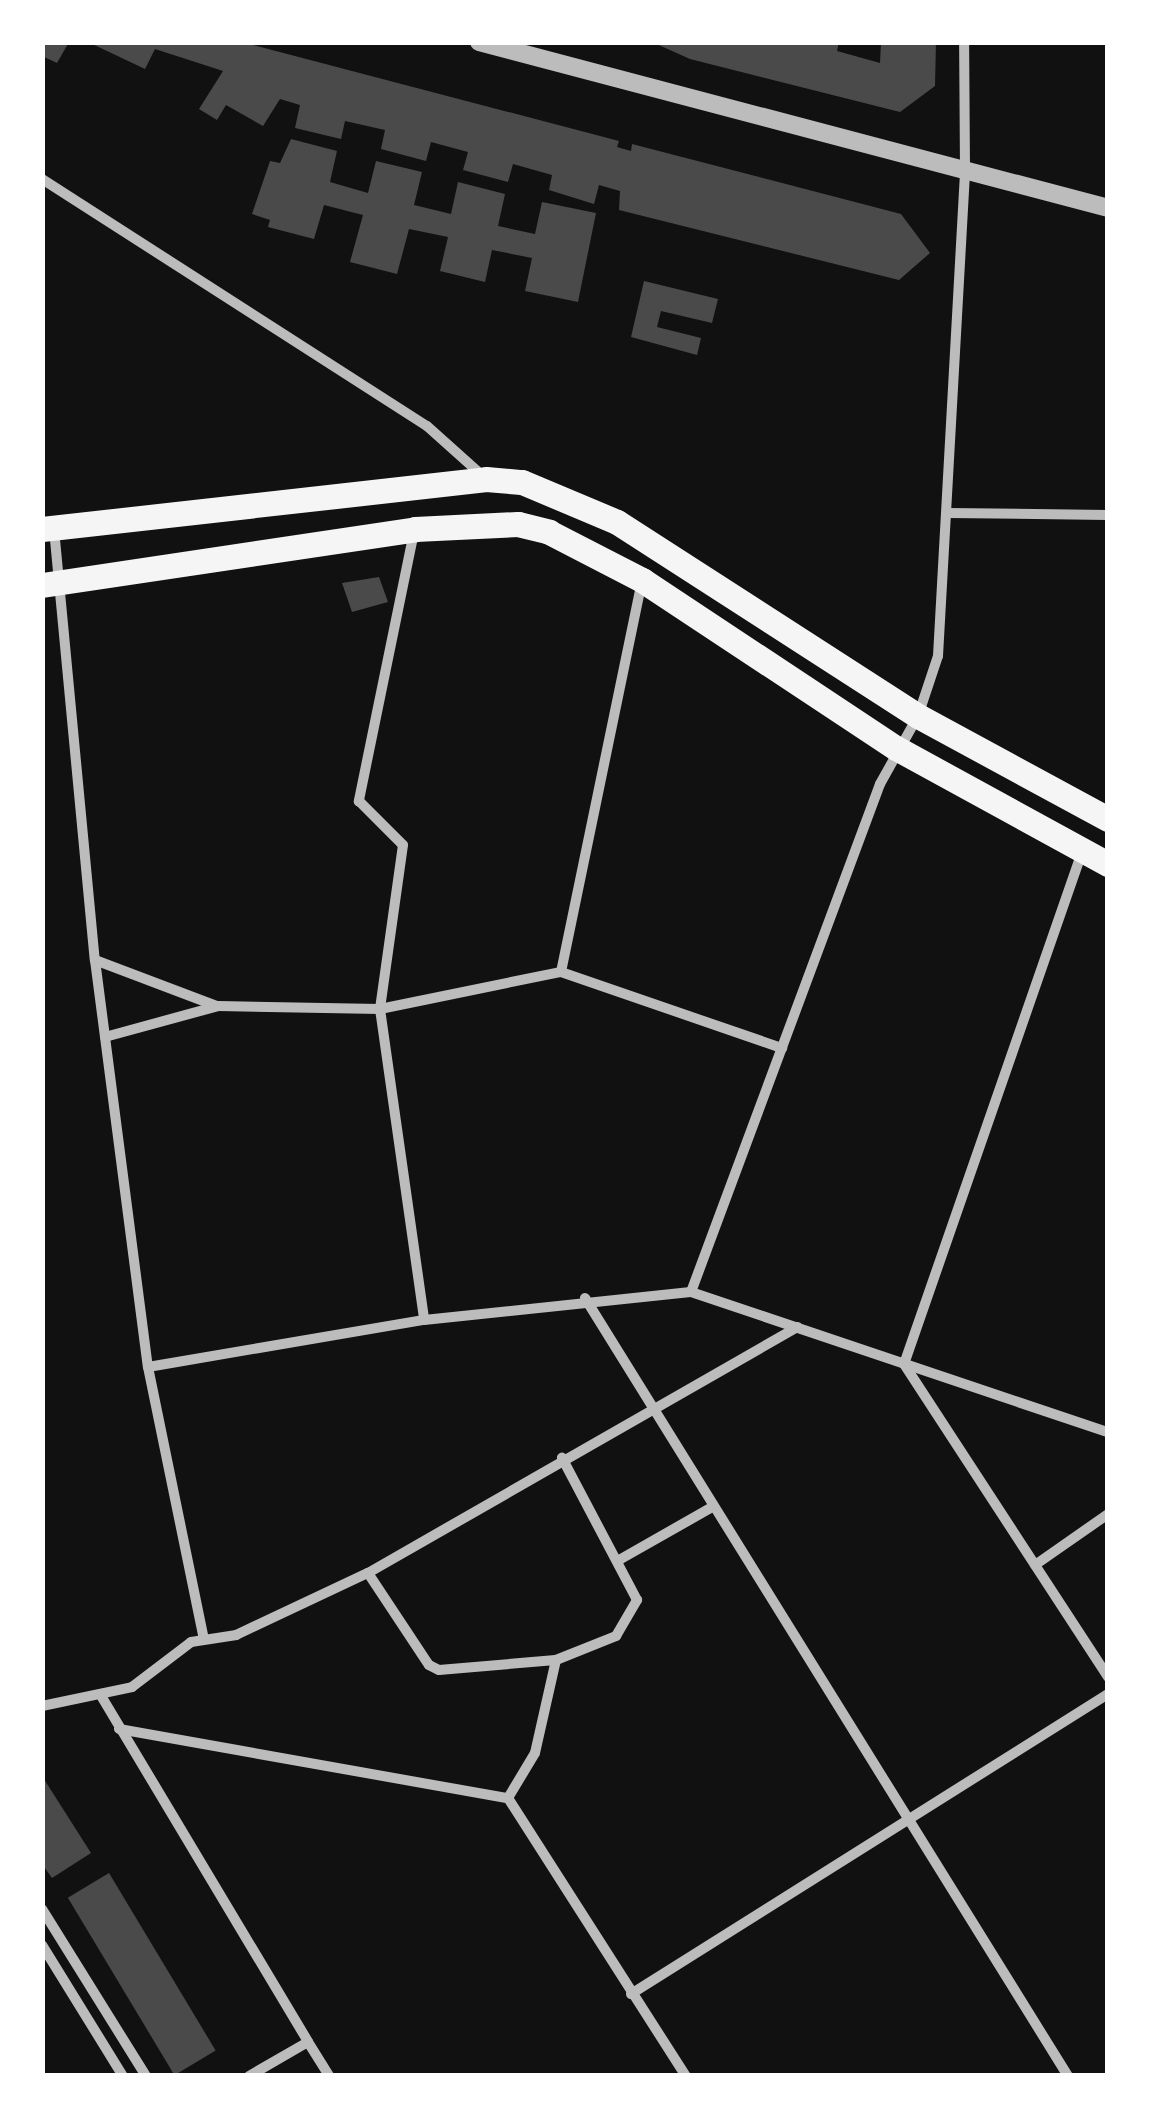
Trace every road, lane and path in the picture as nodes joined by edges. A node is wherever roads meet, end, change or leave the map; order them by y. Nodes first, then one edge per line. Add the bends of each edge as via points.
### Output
1 (479, 42) edge
2 (964, 42) edge
3 (966, 170) junction
4 (42, 179) edge
5 (1108, 208) edge
6 (486, 479) junction
7 (948, 512) junction
8 (1108, 515) edge
9 (48, 529) edge
10 (415, 529) junction
11 (642, 580) junction
12 (50, 583) edge
13 (918, 716) junction
14 (896, 748) junction
15 (1108, 819) edge
16 (1081, 854) junction
17 (1108, 864) edge
18 (96, 960) junction
19 (561, 972) junction
20 (218, 1006) junction
21 (380, 1010) junction
22 (105, 1037) junction
23 (782, 1048) junction
24 (691, 1292) junction
25 (585, 1298) junction
26 (424, 1320) junction
27 (797, 1328) junction
28 (904, 1364) junction
29 (148, 1367) junction
30 (652, 1406) junction
31 (1108, 1432) edge
32 (562, 1458) junction
33 (714, 1506) junction
34 (1108, 1514) edge
35 (619, 1560) junction
36 (1035, 1565) junction
37 (368, 1573) junction
38 (204, 1639) junction
39 (556, 1660) junction
40 (1108, 1677) edge
41 (100, 1694) junction
42 (1108, 1694) edge
43 (42, 1706) edge
44 (119, 1728) junction
45 (508, 1798) junction
46 (907, 1816) junction
47 (42, 1909) edge
48 (42, 1945) edge
49 (631, 1994) junction
50 (308, 2042) junction
51 (123, 2076) edge
52 (146, 2076) edge
53 (249, 2076) edge
54 (329, 2076) edge
55 (686, 2076) edge
56 (1068, 2076) edge

1 - 3 street
2 - 3 street
3 - 5 street
3 - 7 street
4 - 6 street via 427,426
6 - 9 main road
6 - 13 main road via 522,482 617,522
7 - 8 street
7 - 13 street via 943,624
9 - 12 street
10 - 11 main road via 518,524 590,550
10 - 12 main road
10 - 21 street via 359,801 403,845
11 - 14 main road
11 - 19 street
12 - 18 street
13 - 14 street
13 - 15 main road
14 - 16 main road
14 - 23 street
16 - 17 main road
16 - 28 street
18 - 20 street
18 - 22 street
19 - 21 street
19 - 23 street
20 - 21 street
20 - 22 street
21 - 26 street
22 - 29 street
23 - 24 street
24 - 25 street
24 - 27 street
25 - 26 street
25 - 30 street
26 - 29 street
27 - 28 street
27 - 30 street
28 - 31 street
28 - 36 street
29 - 38 street
30 - 32 street
30 - 33 street
32 - 35 street
32 - 37 street
33 - 35 street
33 - 46 street
34 - 36 street
35 - 39 street via 637,1600 629,1624 616,1636
36 - 40 street
37 - 38 street via 236,1635
37 - 39 street via 439,1670
38 - 41 street via 176,1652 146,1680
39 - 45 street via 535,1753
41 - 43 street
41 - 44 street
42 - 46 street
44 - 45 street
44 - 50 street
45 - 49 street
46 - 49 street
46 - 56 street
47 - 52 street
48 - 51 street
49 - 55 street
50 - 53 street
50 - 54 street

